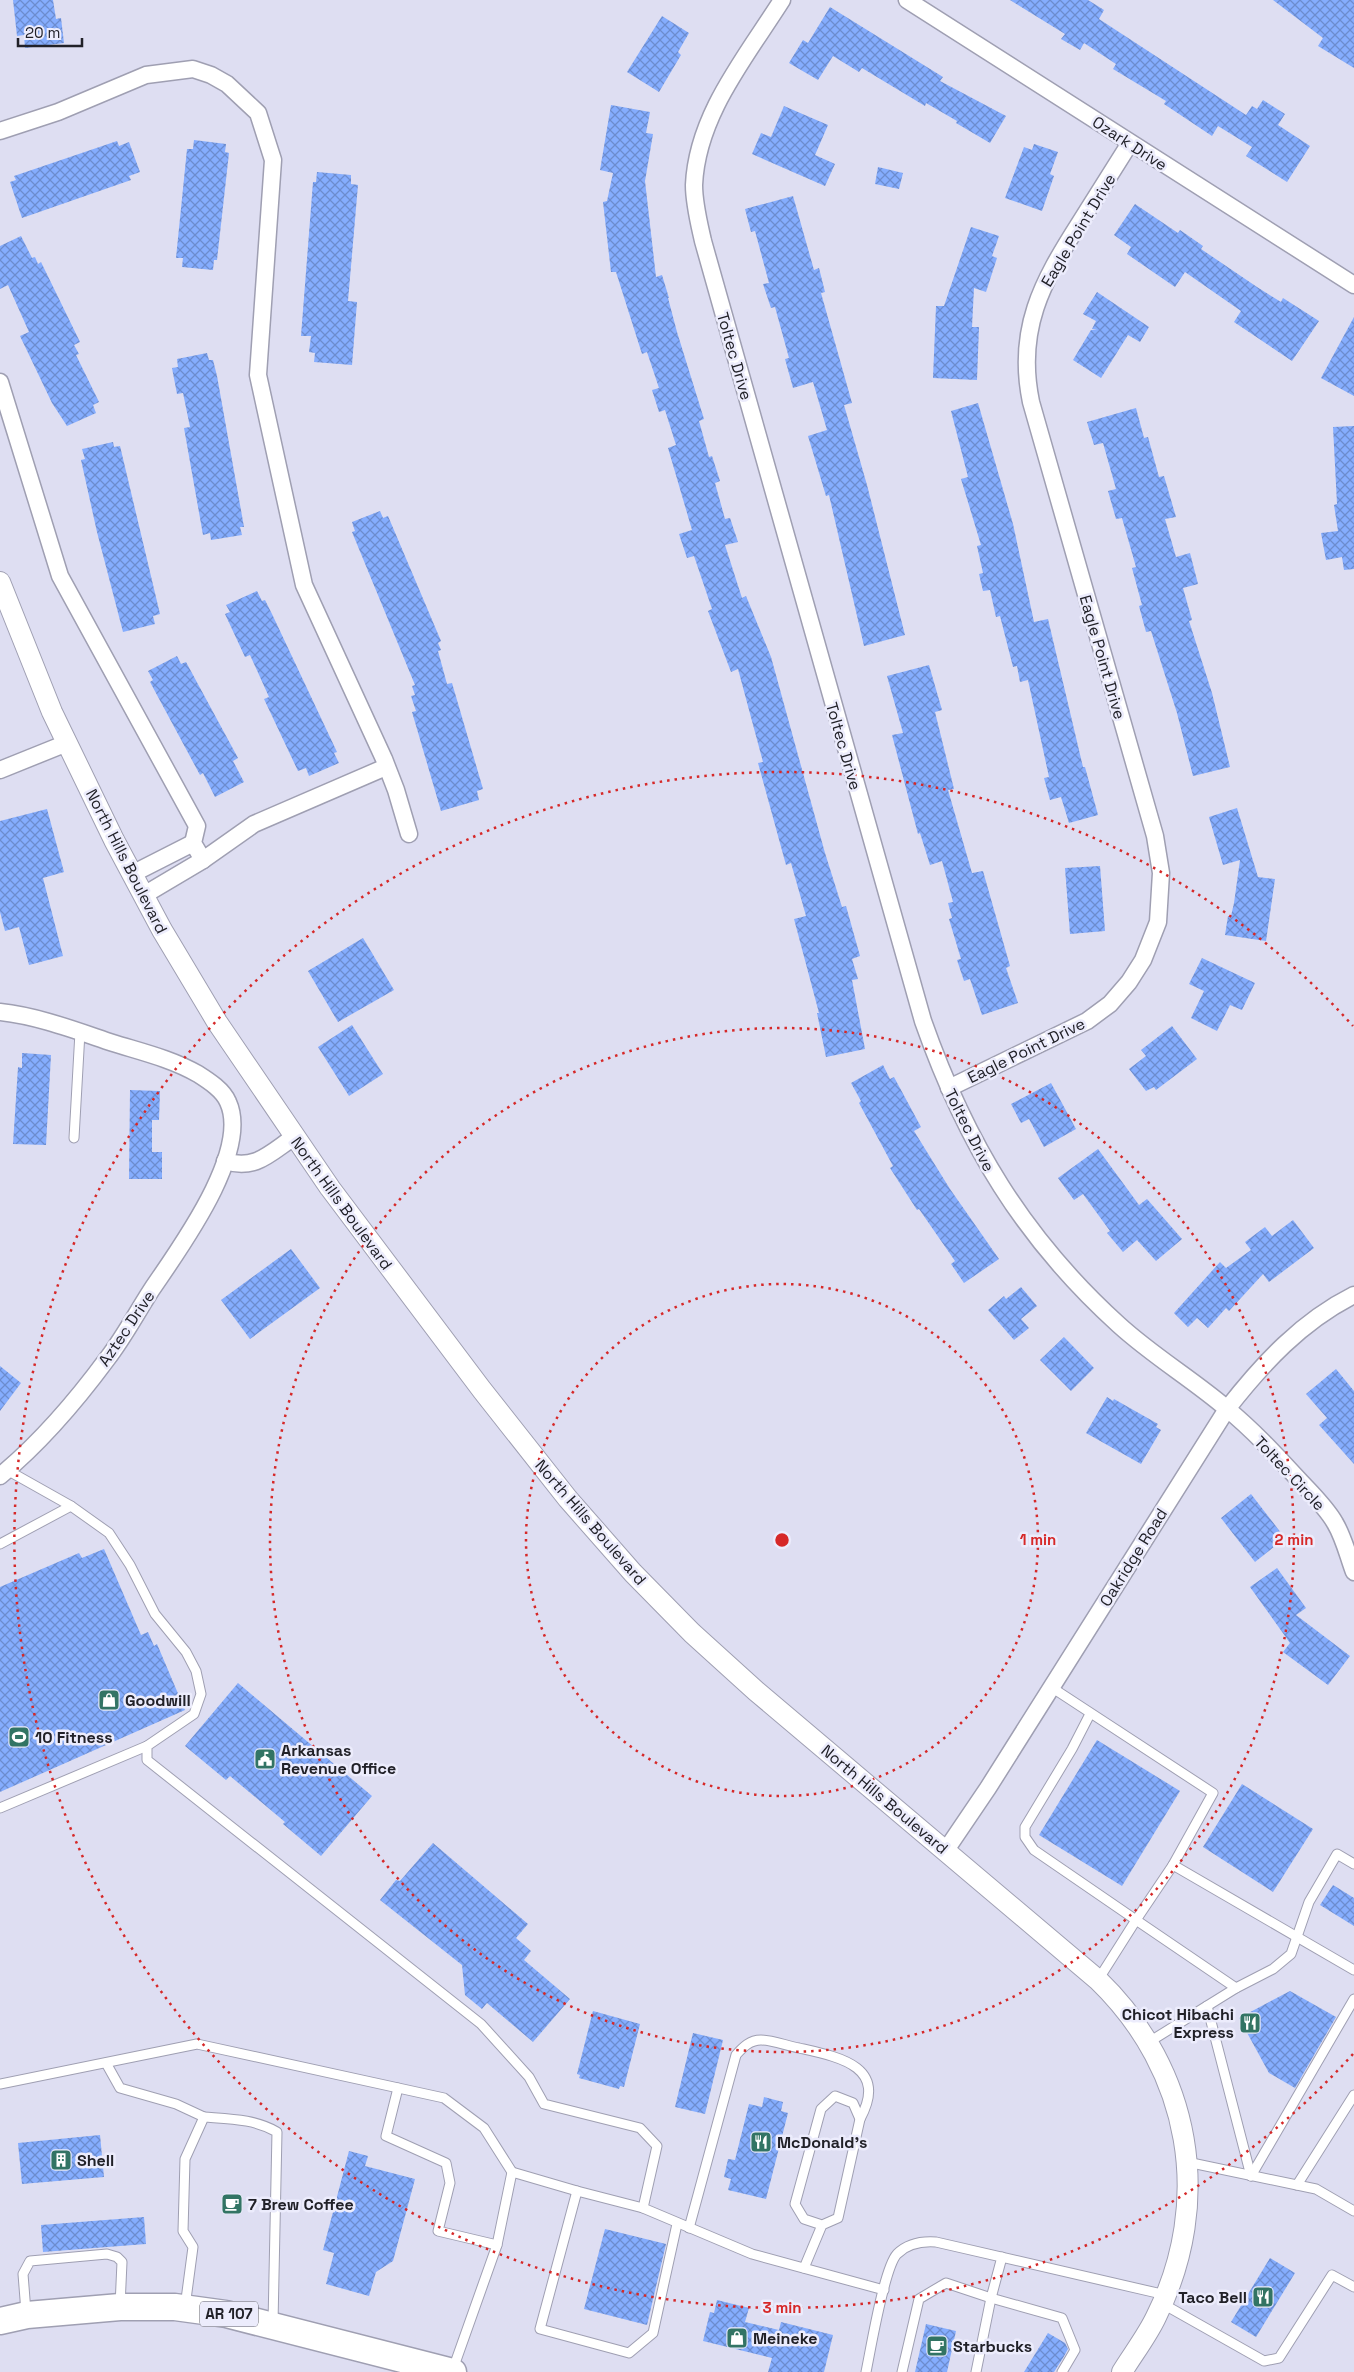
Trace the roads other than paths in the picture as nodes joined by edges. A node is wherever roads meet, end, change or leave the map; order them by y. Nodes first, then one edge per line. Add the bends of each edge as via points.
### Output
1 (782, 0) edge
2 (907, 0) edge
3 (0, 131) edge
4 (1130, 143) junction
5 (1354, 286) edge
6 (0, 382) edge
7 (0, 582) edge
8 (67, 743) junction
9 (386, 768) junction
10 (0, 770) edge
11 (409, 834) dead end
12 (193, 843) junction
13 (203, 860) junction
14 (132, 874) junction
15 (144, 895) junction
16 (0, 1012) edge
17 (80, 1032) junction
18 (949, 1088) junction
19 (294, 1137) junction
20 (74, 1138) dead end
21 (226, 1161) junction
22 (1354, 1295) edge
23 (1227, 1409) junction
24 (4, 1473) edge
25 (71, 1506) junction
26 (0, 1544) edge
27 (1354, 1572) edge
28 (1051, 1687) junction
29 (1090, 1714) junction
30 (147, 1746) junction
31 (0, 1808) edge
32 (946, 1850) junction
33 (1354, 1864) edge
34 (1173, 1865) junction
35 (1136, 1920) junction
36 (1298, 1938) junction
37 (1354, 1970) edge
38 (1098, 1980) junction
39 (1236, 1988) junction
40 (1354, 1999) edge
41 (1207, 2006) junction
42 (1149, 2042) junction
43 (106, 2063) junction
44 (0, 2084) edge
45 (398, 2088) junction
46 (1354, 2095) edge
47 (204, 2117) junction
48 (860, 2119) junction
49 (1187, 2162) junction
50 (512, 2172) junction
51 (1251, 2176) junction
52 (1297, 2185) junction
53 (577, 2191) junction
54 (643, 2208) junction
55 (1354, 2211) edge
56 (677, 2224) junction
57 (822, 2224) junction
58 (689, 2228) junction
59 (497, 2246) junction
60 (1002, 2257) junction
61 (804, 2268) junction
62 (1354, 2287) edge
63 (884, 2290) junction
64 (991, 2298) junction
65 (1164, 2299) junction
66 (120, 2307) junction
67 (184, 2309) junction
68 (26, 2315) junction
69 (0, 2320) edge
70 (273, 2325) junction
71 (452, 2372) edge
72 (866, 2372) edge
73 (902, 2372) edge
74 (976, 2372) edge
75 (1062, 2372) edge
76 (1122, 2372) edge

1 - 18 street, Toltec Drive via 719,98 703,134 694,186 696,208 920,1012
2 - 4 street, Ozark Drive
3 - 9 street via 58,112 146,74 192,68 227,84 258,113 273,160 258,375 304,585
4 - 5 street, Ozark Drive
4 - 18 street, Eagle Point Drive via 1045,281 1033,312 1026,354 1030,402 1154,836 1161,873 1158,922 1144,960 1110,1004 1087,1021
6 - 12 street via 60,576 197,826
7 - 8 street, North Hills Boulevard
8 - 10 street
8 - 14 street, North Hills Boulevard
9 - 11 street
9 - 13 street via 254,824
12 - 13 street
12 - 14 street
13 - 15 street
14 - 15 street, North Hills Boulevard
15 - 19 street, North Hills Boulevard via 217,1022
16 - 17 street, Aztec Drive
17 - 20 lane
17 - 21 street, Aztec Drive via 174,1062 210,1082 232,1110
18 - 23 street, Toltec Drive via 990,1171 1041,1244 1119,1325
19 - 21 street via 247,1165
19 - 32 street, North Hills Boulevard via 482,1390 568,1499 633,1573 756,1691
21 - 24 street, Aztec Drive via 194,1225 108,1358 66,1409
22 - 23 street, Oakridge Road via 1332,1306 1286,1341
23 - 27 street, Toltec Circle via 1276,1454 1324,1507 1340,1533
23 - 28 street, Oakridge Road
24 - 25 lane
25 - 26 lane
25 - 30 lane via 109,1533 155,1614 186,1652 196,1671 201,1694 194,1714
28 - 29 lane
28 - 32 street, Oakridge Road
29 - 34 lane via 1213,1793
29 - 35 lane via 1025,1827 1025,1837 1034,1850
30 - 31 lane
30 - 54 lane via 147,1760 481,2024 528,2077 544,2104 640,2128 657,2146
32 - 38 street, North Hills Boulevard
33 - 36 lane via 1337,1854 1309,1902
34 - 35 lane
34 - 36 lane
35 - 38 lane
35 - 39 lane
36 - 37 lane
36 - 39 lane via 1291,1954 1273,1969
38 - 42 street, North Hills Boulevard via 1118,1999
39 - 41 lane
40 - 51 lane
41 - 42 lane
41 - 51 lane
42 - 49 street, North Hills Boulevard via 1168,2082 1182,2130
43 - 44 lane
43 - 45 lane via 197,2044
43 - 47 lane via 120,2088 176,2104
45 - 50 lane via 444,2098 484,2128
45 - 59 lane via 386,2136 446,2163 450,2183 438,2231
46 - 52 lane
47 - 67 lane via 185,2159 183,2231 193,2248
47 - 70 lane via 265,2125 277,2132
48 - 57 lane via 838,2218
48 - 57 lane via 854,2103 835,2096 821,2110 795,2204 804,2218
48 - 58 lane via 868,2104 869,2085 856,2067 839,2057 761,2040 743,2046 736,2055
49 - 51 lane
49 - 65 street, North Hills Boulevard via 1187,2216 1178,2260
50 - 53 lane
50 - 59 lane
51 - 52 lane
52 - 55 lane via 1316,2189
53 - 54 lane
53 - 56 lane via 540,2329 629,2353 652,2333
54 - 56 lane
56 - 58 lane
57 - 61 lane
58 - 61 lane via 752,2254
59 - 71 lane
60 - 63 lane via 919,2241 898,2252 892,2261
60 - 64 lane
60 - 65 lane
61 - 63 lane
62 - 65 lane via 1332,2275 1279,2358 1264,2361
63 - 72 lane
64 - 73 lane via 946,2283 919,2300
64 - 74 lane
64 - 75 lane via 1062,2318 1075,2350
65 - 76 street, North Hills Boulevard via 1156,2319
66 - 67 main road, AR 107
66 - 68 main road, AR 107
66 - 68 lane via 122,2262 117,2257 107,2254 40,2259 30,2261 24,2274
67 - 70 main road, AR 107 via 226,2314
68 - 69 main road, AR 107
70 - 71 main road, AR 107

